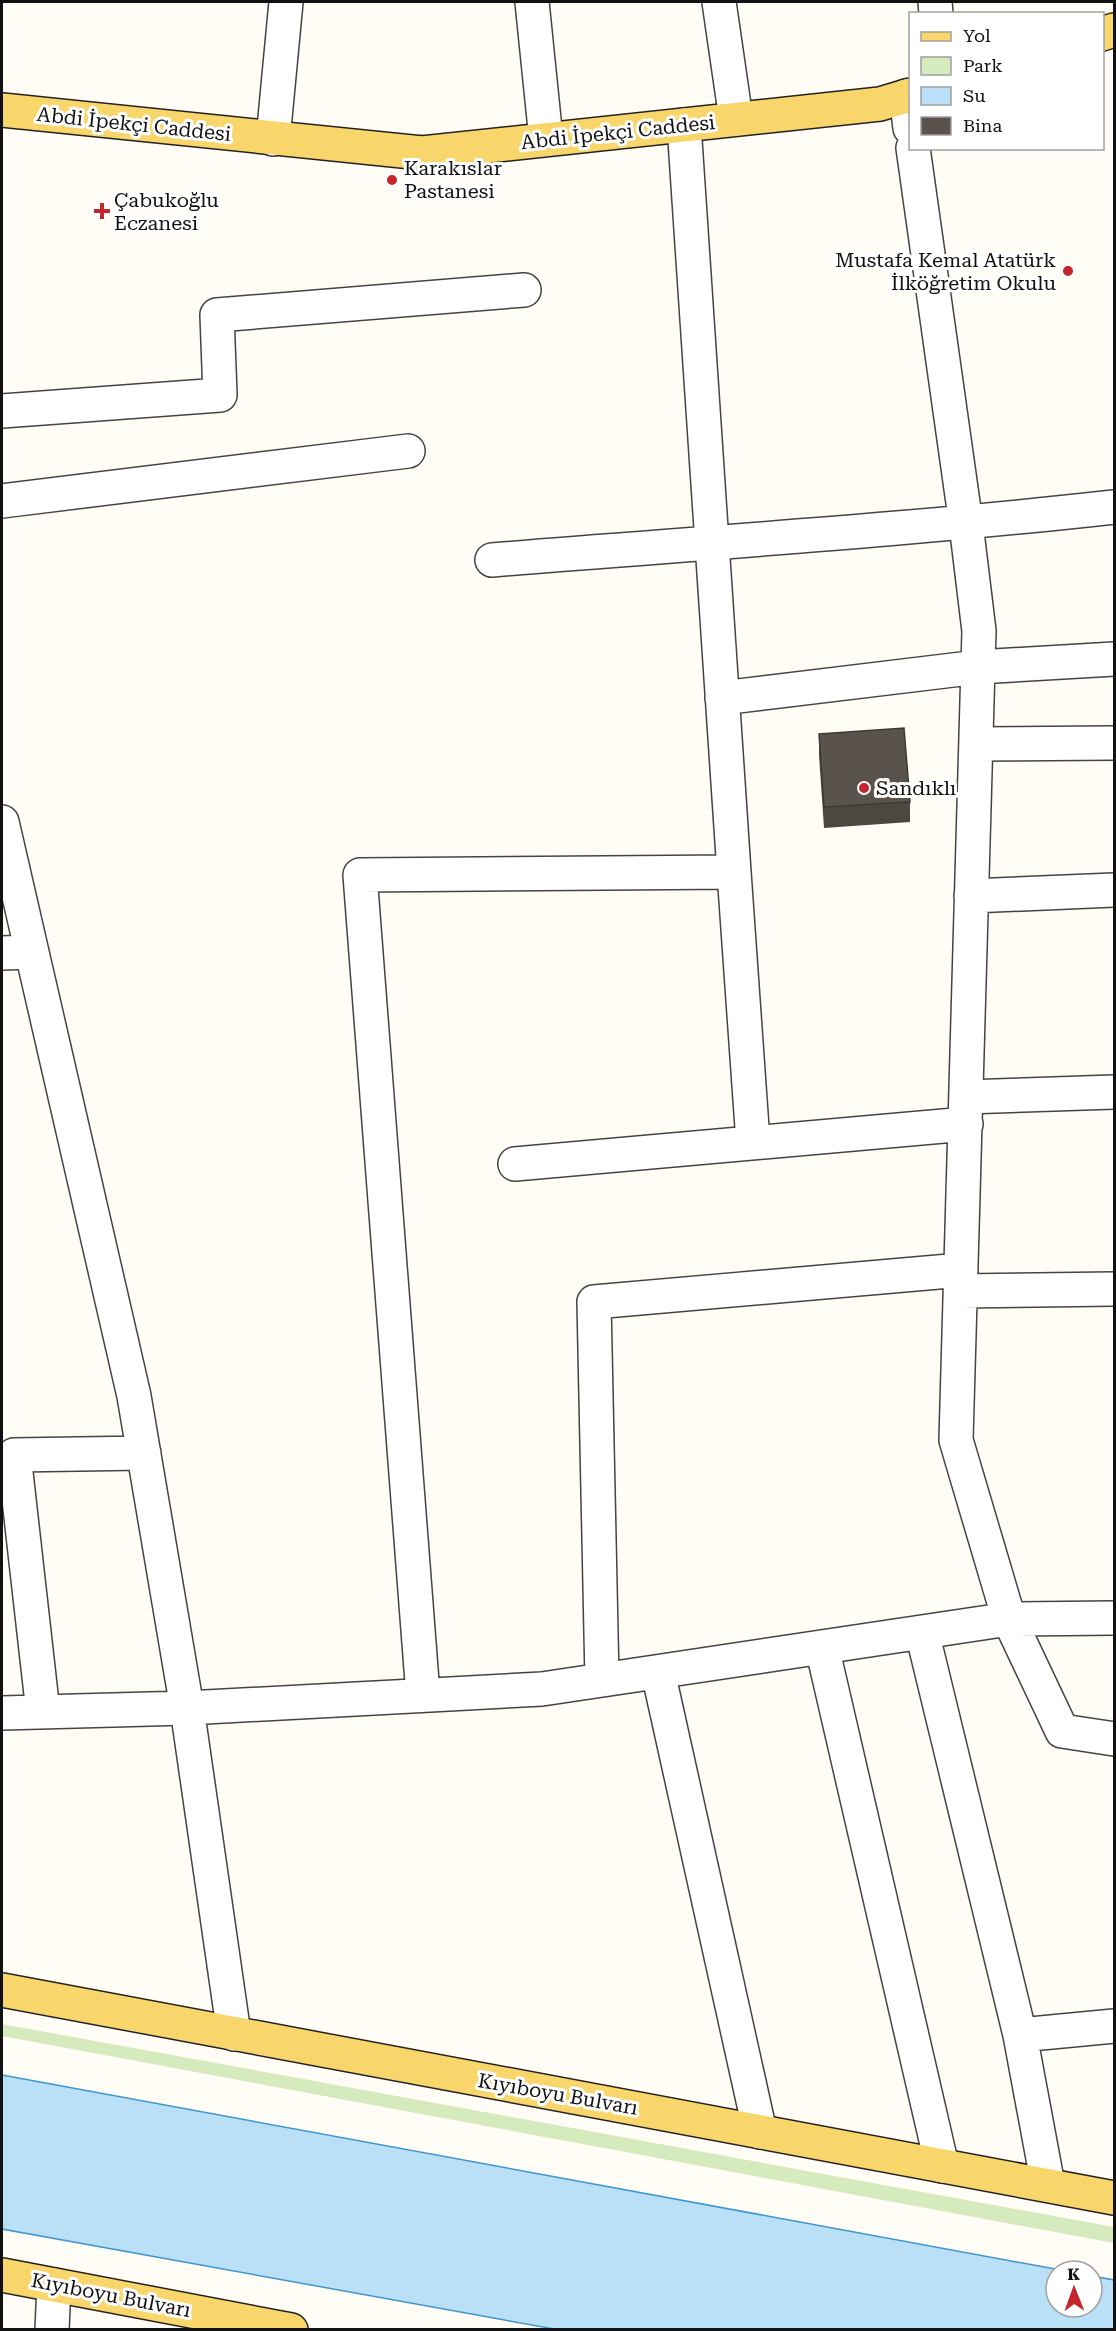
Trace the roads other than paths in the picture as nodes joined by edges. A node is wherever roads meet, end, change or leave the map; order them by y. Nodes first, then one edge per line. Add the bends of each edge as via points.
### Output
1 (286, 2) edge
2 (532, 2) edge
3 (719, 2) edge
4 (908, 95) edge
5 (2, 110) edge
6 (909, 112) edge
7 (736, 119) junction
8 (684, 125) junction
9 (273, 139) junction
10 (546, 139) junction
11 (914, 150) edge
12 (524, 290) dead end
13 (2, 411) edge
14 (408, 451) dead end
15 (2, 501) edge
16 (1114, 507) edge
17 (966, 524) junction
18 (710, 542) junction
19 (492, 560) dead end
20 (1114, 659) edge
21 (978, 667) junction
22 (722, 698) junction
23 (1114, 742) edge
24 (976, 744) junction
25 (2, 822) edge
26 (734, 872) junction
27 (1114, 890) edge
28 (971, 896) junction
29 (17, 952) edge
30 (1114, 1092) edge
31 (966, 1110) junction
32 (753, 1142) junction
33 (515, 1164) dead end
34 (961, 1281) junction
35 (1114, 1289) edge
36 (144, 1453) junction
37 (1114, 1618) edge
38 (1009, 1619) junction
39 (922, 1632) junction
40 (822, 1647) junction
41 (658, 1672) junction
42 (602, 1680) junction
43 (423, 1695) junction
44 (188, 1708) junction
45 (43, 1712) junction
46 (2, 1713) edge
47 (1114, 1740) edge
48 (2, 1990) edge
49 (1114, 2026) edge
50 (234, 2034) junction
51 (1020, 2035) junction
52 (760, 2132) junction
53 (942, 2166) junction
54 (1048, 2185) junction
55 (1114, 2198) edge
56 (2, 2275) edge
57 (54, 2285) junction
58 (272, 2328) edge
59 (52, 2330) edge

1 - 9 street
2 - 10 street
3 - 7 street
4 - 6 street
4 - 7 main road, Abdi İpekçi Caddesi via 880,104
5 - 9 main road, Abdi İpekçi Caddesi
7 - 8 main road, Abdi İpekçi Caddesi
8 - 10 main road, Abdi İpekçi Caddesi
8 - 18 street
9 - 10 main road, Abdi İpekçi Caddesi via 422,153
11 - 17 street
12 - 13 street via 217,315 220,395
14 - 15 street
16 - 17 street
17 - 18 street
17 - 21 street via 978,631
18 - 19 street
18 - 22 street
20 - 21 street
21 - 22 street
21 - 24 street
22 - 26 street
23 - 24 street
24 - 28 street
25 - 29 street
26 - 32 street
26 - 43 street via 360,875
27 - 28 street
28 - 31 street
29 - 36 street via 131,1385
30 - 31 street
31 - 32 street
31 - 34 street
32 - 33 street
34 - 35 street
34 - 38 street via 956,1440
34 - 42 street via 594,1302
36 - 44 street
36 - 45 street via 14,1455
37 - 38 street
38 - 39 street
38 - 47 street via 1062,1731
39 - 40 street
39 - 51 street
40 - 41 street
40 - 53 street
41 - 42 street
41 - 52 street
42 - 43 street via 542,1689
43 - 44 street
44 - 45 street
44 - 50 street
45 - 46 street
48 - 50 main road, Kıyıboyu Bulvarı
49 - 51 street
50 - 52 main road, Kıyıboyu Bulvarı
51 - 54 street
52 - 53 main road, Kıyıboyu Bulvarı
53 - 54 main road, Kıyıboyu Bulvarı
54 - 55 main road, Kıyıboyu Bulvarı
56 - 57 main road, Kıyıboyu Bulvarı
57 - 58 main road, Kıyıboyu Bulvarı
57 - 59 street

